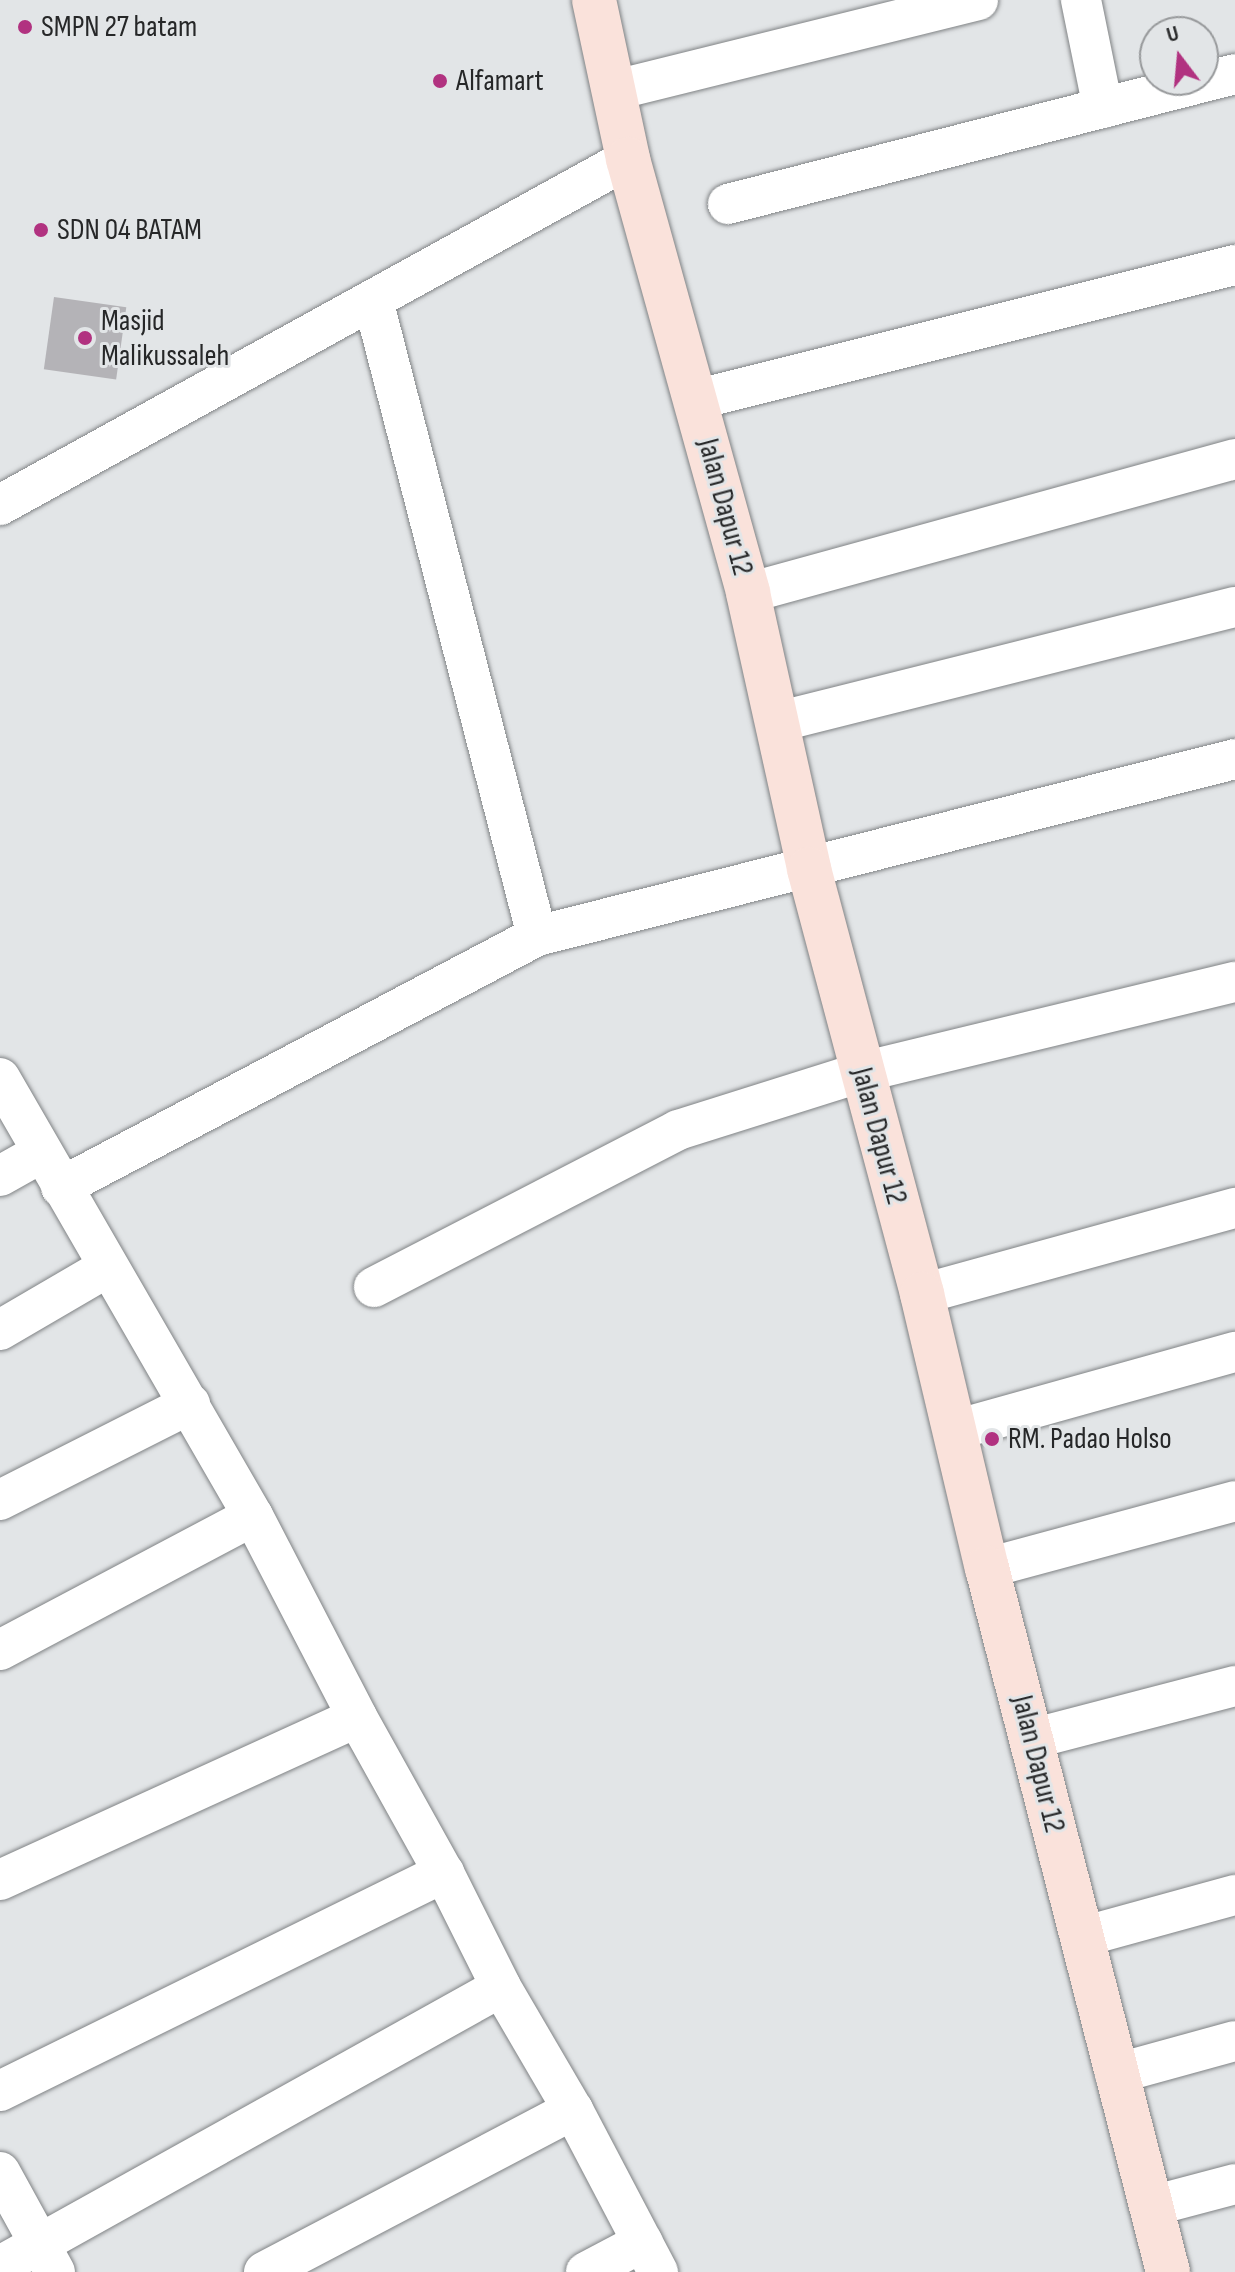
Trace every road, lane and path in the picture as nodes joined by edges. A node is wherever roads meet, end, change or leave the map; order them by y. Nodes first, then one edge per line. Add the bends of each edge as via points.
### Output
1 (594, 0) edge
2 (978, 0) edge
3 (1081, 0) edge
4 (1235, 74) edge
5 (615, 90) junction
6 (1103, 108) junction
7 (628, 159) junction
8 (728, 204) dead end
9 (1235, 265) edge
10 (373, 300) junction
11 (695, 400) junction
12 (1235, 459) edge
13 (0, 505) edge
14 (748, 593) junction
15 (1235, 607) edge
16 (777, 722) junction
17 (1235, 759) edge
18 (809, 869) junction
19 (537, 936) junction
20 (1235, 982) edge
21 (862, 1072) junction
22 (0, 1078) edge
23 (41, 1153) junction
24 (0, 1176) edge
25 (61, 1187) junction
26 (1235, 1208) edge
27 (108, 1267) junction
28 (374, 1287) dead end
29 (922, 1294) junction
30 (0, 1330) edge
31 (1235, 1352) edge
32 (190, 1404) junction
33 (955, 1430) junction
34 (0, 1500) edge
35 (1235, 1501) edge
36 (253, 1516) junction
37 (987, 1568) junction
38 (0, 1650) edge
39 (1235, 1686) edge
40 (357, 1717) junction
41 (1031, 1739) junction
42 (444, 1873) junction
43 (0, 1880) edge
44 (1235, 1895) edge
45 (1082, 1937) junction
46 (501, 1987) junction
47 (1235, 2041) edge
48 (1115, 2074) junction
49 (0, 2091) edge
50 (573, 2110) junction
51 (0, 2172) edge
52 (1235, 2184) edge
53 (1152, 2206) junction
54 (651, 2257) edge
55 (48, 2258) edge
56 (0, 2266) edge
57 (264, 2272) edge
58 (586, 2272) edge
59 (1168, 2272) edge

1 - 5 street, Jalan Dapur 12
2 - 5 street
3 - 6 street
4 - 6 street
5 - 7 street, Jalan Dapur 12
6 - 8 street
7 - 10 street
7 - 11 street, Jalan Dapur 12
9 - 11 street
10 - 13 street
10 - 19 street
11 - 14 street, Jalan Dapur 12
12 - 14 street
14 - 16 street, Jalan Dapur 12
15 - 16 street
16 - 18 street, Jalan Dapur 12
17 - 18 street
18 - 19 street
18 - 21 street, Jalan Dapur 12
19 - 25 street
20 - 21 street
21 - 28 street via 678,1130
21 - 29 street, Jalan Dapur 12
22 - 23 street
23 - 24 street
23 - 25 street
25 - 27 street
26 - 29 street
27 - 30 street
27 - 32 street
29 - 33 street, Jalan Dapur 12
31 - 33 street
32 - 34 street
32 - 36 street
33 - 37 street, Jalan Dapur 12
35 - 37 street
36 - 38 street
36 - 40 street
37 - 41 street, Jalan Dapur 12
39 - 41 street
40 - 42 street
40 - 43 street
41 - 45 street, Jalan Dapur 12
42 - 46 street
42 - 49 street
44 - 45 street
45 - 48 street, Jalan Dapur 12
46 - 50 street
46 - 55 street
47 - 48 street
48 - 53 street, Jalan Dapur 12
50 - 54 street
50 - 57 street
51 - 55 street
52 - 53 street
53 - 59 street, Jalan Dapur 12
54 - 58 street
55 - 56 street

